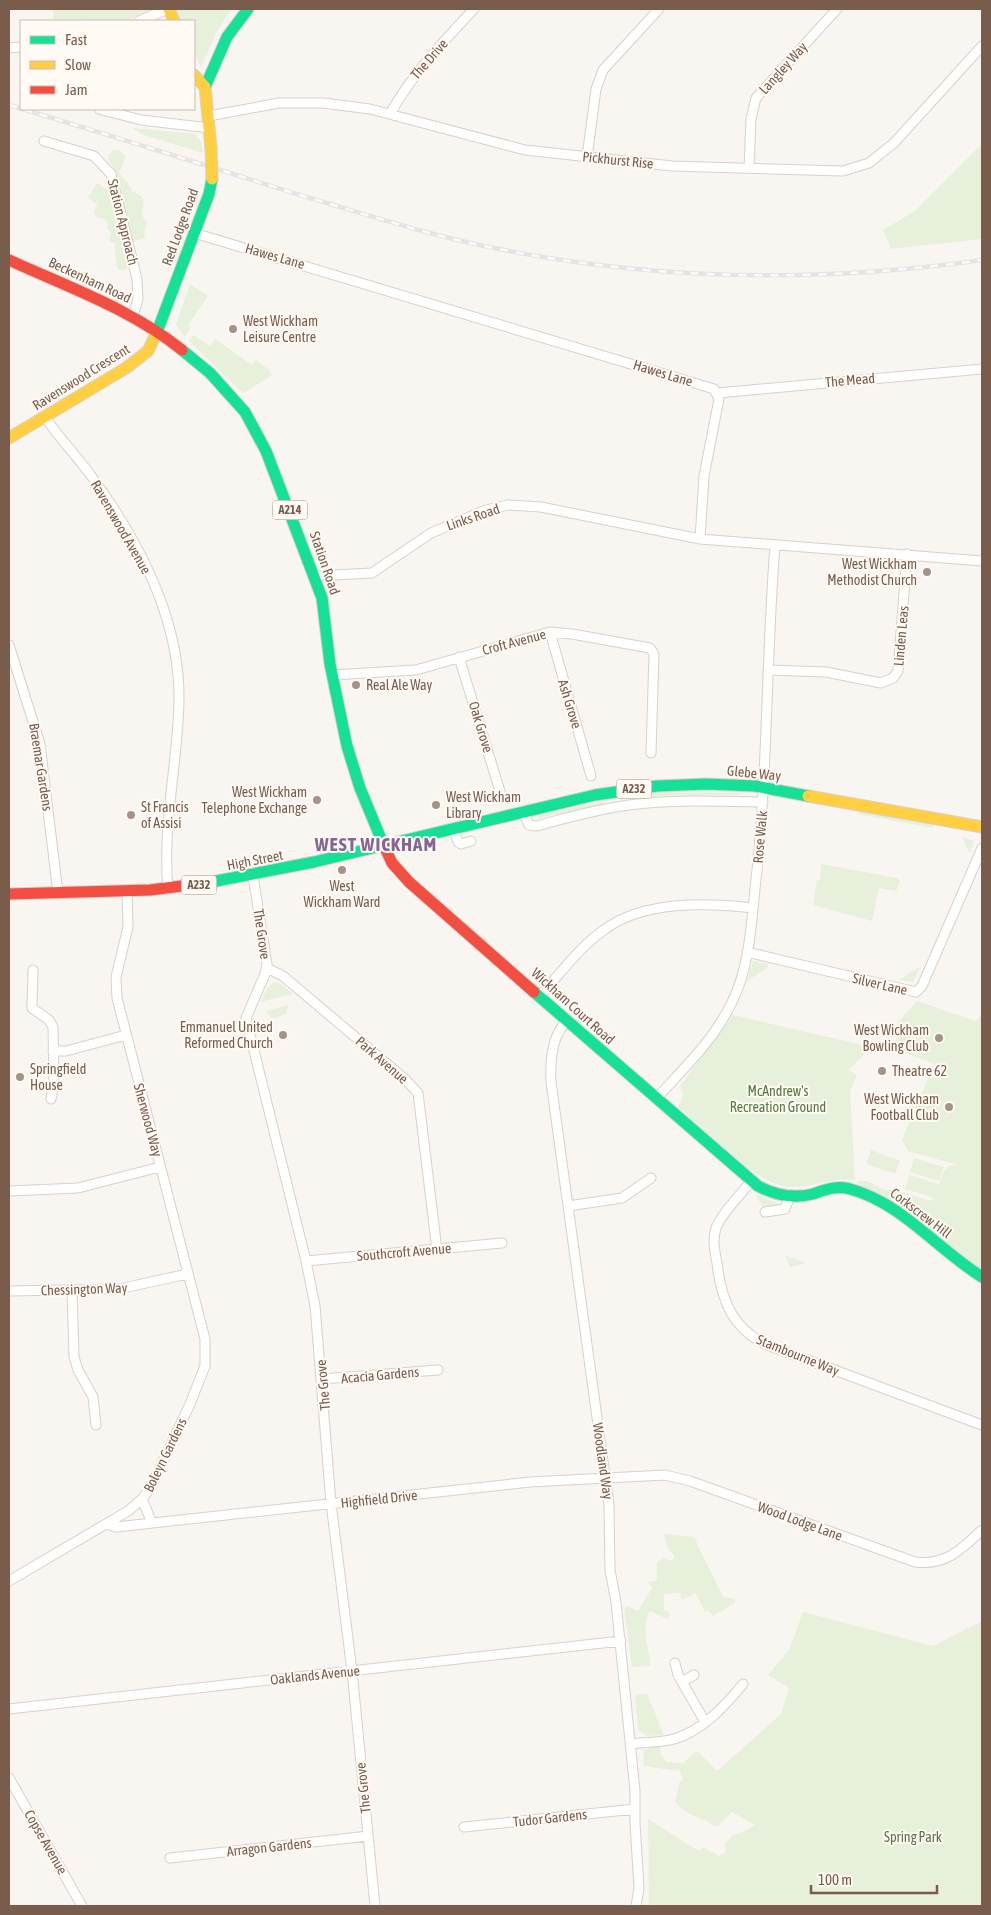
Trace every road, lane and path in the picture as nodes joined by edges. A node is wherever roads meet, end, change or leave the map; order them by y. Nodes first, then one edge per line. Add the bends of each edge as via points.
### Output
1 (169, 9) edge
2 (248, 9) edge
3 (474, 9) edge
4 (659, 9) edge
5 (837, 9) edge
6 (142, 20) edge
7 (982, 46) edge
8 (195, 76) edge
9 (205, 87) junction
10 (102, 110) edge
11 (390, 114) junction
12 (210, 122) junction
13 (44, 141) dead end
14 (588, 156) junction
15 (749, 168) junction
16 (194, 233) junction
17 (9, 260) edge
18 (133, 316) junction
19 (158, 331) junction
20 (982, 369) edge
21 (718, 393) junction
22 (45, 417) junction
23 (9, 438) edge
24 (700, 539) junction
25 (774, 544) junction
26 (907, 554) junction
27 (982, 561) edge
28 (315, 576) junction
29 (550, 632) junction
30 (9, 645) edge
31 (459, 657) junction
32 (768, 670) junction
33 (332, 676) junction
34 (651, 753) dead end
35 (592, 776) dead end
36 (764, 787) junction
37 (614, 792) junction
38 (502, 798) dead end
39 (763, 802) junction
40 (617, 807) junction
41 (523, 812) junction
42 (982, 827) edge
43 (454, 829) junction
44 (470, 841) dead end
45 (384, 846) junction
46 (982, 848) edge
47 (253, 876) junction
48 (168, 889) junction
49 (127, 891) junction
50 (58, 893) junction
51 (9, 894) edge
52 (753, 908) junction
53 (747, 952) junction
54 (267, 968) junction
55 (32, 970) dead end
56 (540, 996) junction
57 (567, 1021) junction
58 (126, 1034) junction
59 (53, 1051) junction
60 (50, 1099) dead end
61 (656, 1099) junction
62 (160, 1167) junction
63 (650, 1178) dead end
64 (751, 1182) junction
65 (9, 1191) edge
66 (790, 1196) junction
67 (568, 1206) junction
68 (765, 1212) dead end
69 (502, 1243) dead end
70 (437, 1250) junction
71 (306, 1260) junction
72 (187, 1274) junction
73 (982, 1277) edge
74 (9, 1291) edge
75 (72, 1291) junction
76 (206, 1347) joint
77 (438, 1370) dead end
78 (322, 1379) junction
79 (982, 1425) edge
80 (96, 1426) dead end
81 (606, 1477) junction
82 (142, 1499) junction
83 (332, 1503) junction
84 (152, 1523) junction
85 (106, 1524) junction
86 (982, 1530) edge
87 (9, 1581) edge
88 (620, 1641) junction
89 (675, 1663) dead end
90 (352, 1671) junction
91 (694, 1675) dead end
92 (682, 1682) junction
93 (743, 1684) dead end
94 (9, 1709) edge
95 (705, 1722) junction
96 (631, 1744) junction
97 (9, 1778) edge
98 (635, 1809) junction
99 (464, 1827) dead end
100 (368, 1836) junction
101 (170, 1858) dead end
102 (82, 1906) edge
103 (375, 1906) edge
104 (636, 1906) edge

1 - 6 street
2 - 9 main road via 227,37
3 - 11 street, The Drive via 425,61
4 - 14 street via 609,61 599,78 594,95
5 - 15 street, Langley Way via 756,98 751,119
7 - 15 street, Pickhurst Rise via 894,143 869,163 843,171
8 - 9 main road
9 - 12 main road, Red Lodge Road
10 - 12 street, Pickhurst Rise via 141,120
11 - 12 street, Pickhurst Rise via 344,105 290,102 252,107
11 - 14 street, Pickhurst Rise via 525,150
12 - 16 main road, Red Lodge Road, bridge via 212,179
13 - 18 street, Station Approach via 94,156 111,174 137,279 138,299
14 - 15 street, Pickhurst Rise via 672,166
16 - 19 main road, Red Lodge Road
16 - 21 street, Hawes Lane via 711,387
17 - 18 main road, Beckenham Road / A214
18 - 19 main road, Beckenham Road / A214
19 - 22 main road, Ravenswood Crescent via 151,347 141,357
19 - 28 main road, Station Road / A214 via 210,373 245,412 266,451
20 - 21 street, The Mead
21 - 24 street via 703,486
22 - 23 main road, Ravenswood Crescent
22 - 48 street, Ravenswood Avenue via 93,478 132,542 151,580 172,636 179,696 167,834
24 - 25 street
24 - 28 street, Links Road via 548,508 508,505 486,510 430,533 375,572
25 - 26 street
25 - 32 street, Rose Walk
26 - 27 street
26 - 32 street, Linden Leas via 899,666 893,678 881,682 826,672
28 - 33 main road, Station Road / A214 via 323,606
29 - 31 street, Croft Avenue
29 - 34 street, Croft Avenue via 652,649
29 - 35 street, Ash Grove
30 - 50 street, Braemar Gardens via 40,744
31 - 33 street, Croft Avenue via 410,670
31 - 38 street, Oak Grove
32 - 36 street, Rose Walk
33 - 45 main road, Station Road / A214 via 352,766
36 - 37 main road, Glebe Way / A232 via 691,785
36 - 39 street, Rose Walk
36 - 42 main road, Glebe Way / A232
37 - 40 street
37 - 41 main road, Glebe Way / A232
39 - 40 street, Glebe Way via 677,801
39 - 52 street, Rose Walk
40 - 41 street, Glebe Way via 536,826 527,822
41 - 43 main road, Glebe Way / A232
43 - 44 street via 458,842
43 - 45 main road, Glebe Way / A232
45 - 47 main road, High Street / A232
45 - 56 main road, Wickham Court Road via 392,863 409,882
46 - 53 street, Silver Lane via 922,986 916,992
47 - 48 main road, High Street / A232
47 - 54 street, The Grove
48 - 49 main road, High Street / A232
49 - 50 main road, High Street / A232
49 - 58 street, Sherwood Way via 128,927 116,984
50 - 51 main road, High Street / A232
52 - 53 street, Rose Walk
52 - 56 street via 669,908 643,912 622,920 595,937
53 - 61 street, Rose Walk via 731,1005 697,1052
54 - 70 street, Park Avenue via 283,976 418,1093
54 - 71 street, The Grove via 246,1018
55 - 59 street via 32,1008 51,1022
56 - 57 main road, Wickham Court Road
57 - 61 main road, Wickham Court Road
57 - 67 street, Woodland Way via 556,1036 551,1068
58 - 59 street via 66,1051
58 - 62 street, Sherwood Way
59 - 60 street via 54,1083
61 - 64 main road, Wickham Court Road
62 - 65 street via 78,1188
62 - 72 street, Sherwood Way
63 - 67 street via 622,1198
64 - 66 main road, Corkscrew Hill via 773,1193
64 - 79 street, Stambourne Way via 718,1224 714,1239 724,1300 739,1326 764,1344
66 - 68 street via 783,1210
66 - 73 main road, Corkscrew Hill via 839,1187 861,1192 896,1211
67 - 81 street, Woodland Way
69 - 70 street, Southcroft Avenue
70 - 71 street, Southcroft Avenue
71 - 78 street, The Grove via 315,1306
72 - 75 street, Chessington Way via 126,1288
72 - 76 street, Sherwood Way
74 - 75 street, Chessington Way
75 - 80 street via 74,1357 93,1397
76 - 82 street, Boleyn Gardens via 201,1377 155,1479
77 - 78 street, Acacia Gardens
78 - 83 street, The Grove
81 - 83 street, Highfield Drive
81 - 86 street, Wood Lodge Lane via 666,1475 683,1478 915,1562 932,1563 950,1558
81 - 88 street, Woodland Way via 610,1570
82 - 84 street
82 - 85 street, Boleyn Gardens via 132,1509
83 - 84 street, Highfield Drive
83 - 90 street, The Grove
84 - 85 street, Highfield Drive via 113,1528
85 - 87 street, Boleyn Gardens
88 - 90 street, Oaklands Avenue
88 - 96 street, Woodland Way
89 - 92 street
90 - 94 street, Oaklands Avenue
90 - 100 street, The Grove
91 - 92 street
92 - 95 street
93 - 95 street
95 - 96 street via 674,1739
96 - 98 street, Woodland Way
97 - 102 street, Copse Avenue
98 - 99 street, Tudor Gardens
98 - 104 street, Woodland Way via 639,1888
100 - 101 street, Arragon Gardens
100 - 103 street, The Grove

